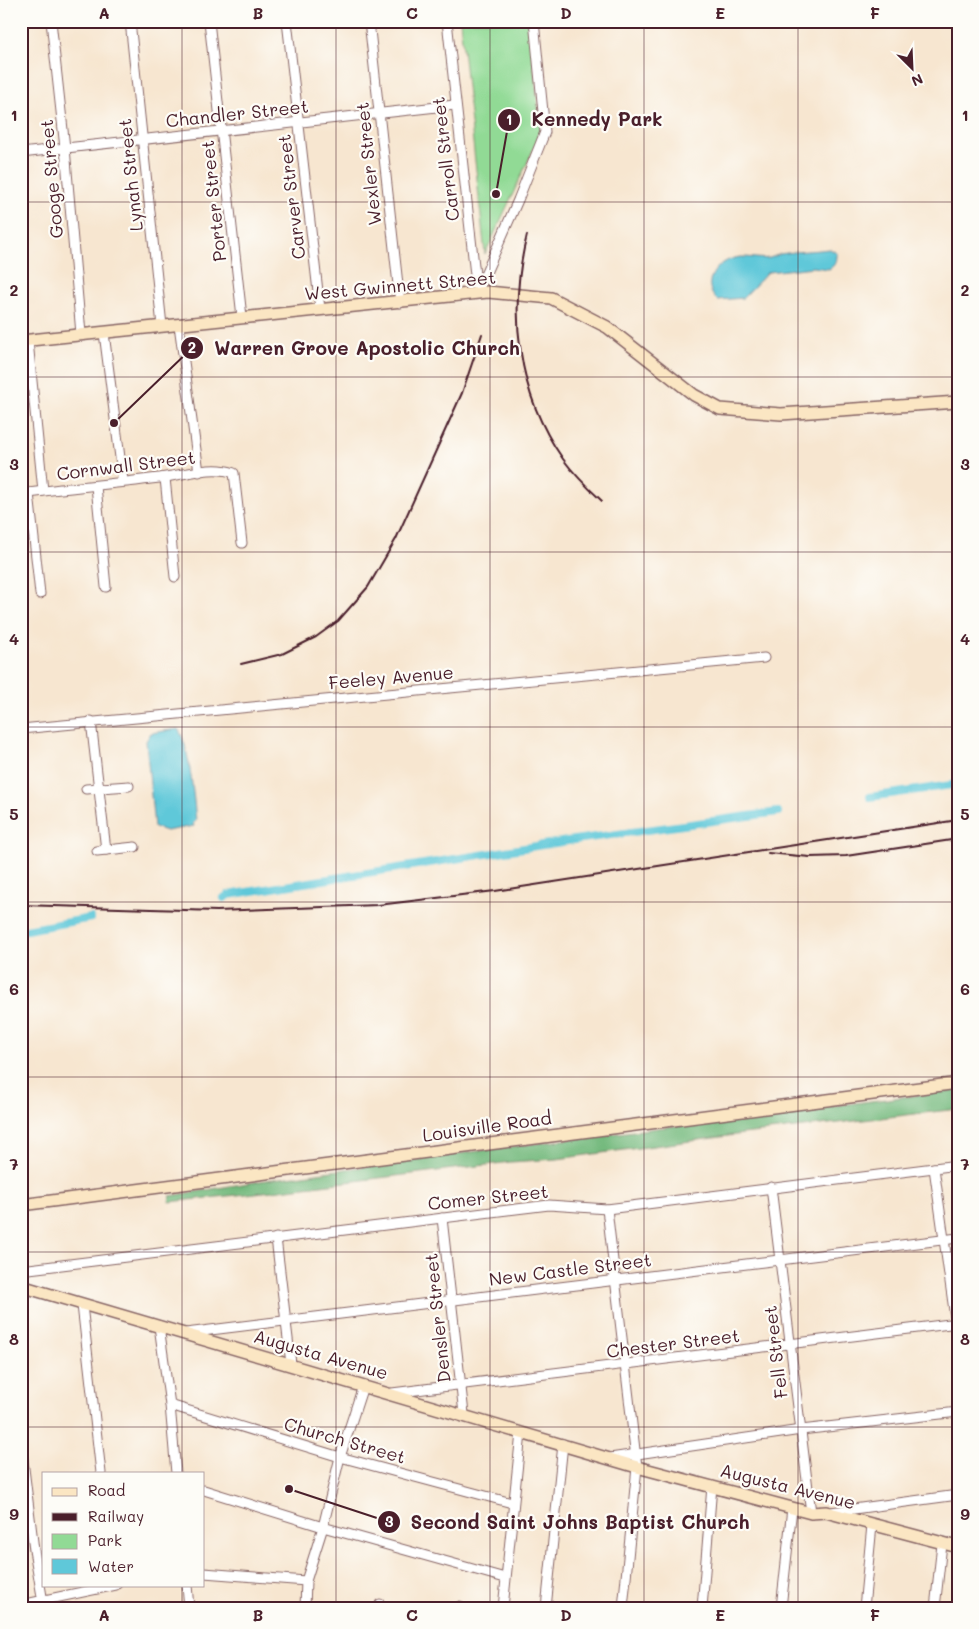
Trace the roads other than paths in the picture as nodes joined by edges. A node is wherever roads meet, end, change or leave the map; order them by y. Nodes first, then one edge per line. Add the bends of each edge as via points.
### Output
1 (51, 21) edge
2 (130, 21) edge
3 (209, 21) edge
4 (287, 21) edge
5 (368, 21) edge
6 (446, 21) edge
7 (534, 21) edge
8 (455, 105) junction
9 (379, 112) junction
10 (299, 123) junction
11 (222, 132) junction
12 (143, 140) junction
13 (65, 148) junction
14 (21, 153) edge
15 (477, 293) junction
16 (400, 302) junction
17 (320, 309) junction
18 (242, 317) junction
19 (179, 325) junction
20 (162, 326) junction
21 (104, 332) junction
22 (81, 334) junction
23 (24, 341) edge
24 (958, 402) edge
25 (199, 472) junction
26 (165, 478) junction
27 (123, 481) junction
28 (96, 486) junction
29 (43, 491) junction
30 (25, 493) edge
31 (242, 543) dead end
32 (175, 577) dead end
33 (106, 587) dead end
34 (40, 594) dead end
35 (764, 658) dead end
36 (91, 721) junction
37 (21, 729) edge
38 (129, 786) dead end
39 (86, 789) dead end
40 (99, 789) junction
41 (135, 847) dead end
42 (958, 1083) edge
43 (958, 1165) edge
44 (934, 1168) junction
45 (771, 1188) junction
46 (21, 1205) edge
47 (607, 1209) junction
48 (442, 1218) junction
49 (276, 1238) junction
50 (958, 1238) edge
51 (943, 1240) junction
52 (780, 1259) junction
53 (21, 1270) edge
54 (615, 1280) junction
55 (21, 1286) edge
56 (452, 1299) junction
57 (82, 1305) junction
58 (286, 1320) junction
59 (957, 1323) edge
60 (159, 1326) junction
61 (185, 1333) junction
62 (958, 1339) edge
63 (790, 1345) junction
64 (291, 1364) junction
65 (625, 1365) junction
66 (460, 1385) junction
67 (363, 1386) junction
68 (392, 1393) junction
69 (170, 1405) junction
70 (958, 1412) edge
71 (464, 1414) junction
72 (801, 1430) junction
73 (521, 1433) junction
74 (21, 1444) edge
75 (563, 1444) junction
76 (636, 1453) junction
77 (340, 1457) junction
78 (609, 1458) junction
79 (637, 1467) junction
80 (101, 1472) edge
81 (176, 1472) edge
82 (712, 1486) junction
83 (205, 1490) edge
84 (958, 1496) edge
85 (512, 1503) junction
86 (792, 1508) junction
87 (826, 1512) junction
88 (811, 1513) junction
89 (872, 1525) junction
90 (323, 1527) junction
91 (942, 1544) junction
92 (958, 1547) edge
93 (205, 1573) edge
94 (505, 1578) junction
95 (306, 1581) junction
96 (111, 1586) edge
97 (187, 1586) edge
98 (43, 1604) edge
99 (21, 1605) edge
100 (189, 1608) edge
101 (305, 1608) edge
102 (503, 1608) edge
103 (546, 1608) edge
104 (623, 1608) edge
105 (702, 1608) edge
106 (782, 1608) edge
107 (864, 1608) edge
108 (935, 1608) edge

1 - 13 street, Googe Street
2 - 12 street, Lynah Street
3 - 11 street, Porter Street
4 - 10 street, Carver Street
5 - 9 street, Wexler Street
6 - 8 street, Carroll Street
7 - 15 street via 544,132
8 - 9 street, Chandler Street
8 - 15 street, Carroll Street
9 - 10 street, Chandler Street
9 - 16 street, Wexler Street
10 - 11 street, Chandler Street
10 - 17 street, Carver Street
11 - 12 street, Chandler Street
11 - 18 street, Porter Street
12 - 13 street, Chandler Street
12 - 20 street, Lynah Street
13 - 14 street, Chandler Street
13 - 22 street, Googe Street
15 - 16 main road, West Gwinnett Street
15 - 24 main road, West Gwinnett Street via 551,298 607,327 694,395 720,408 781,414
16 - 17 main road, West Gwinnett Street
17 - 18 main road, West Gwinnett Street
18 - 19 main road, West Gwinnett Street
19 - 20 main road, West Gwinnett Street
19 - 25 street
20 - 21 main road, West Gwinnett Street
21 - 22 main road, West Gwinnett Street
21 - 27 street
22 - 23 main road, West Gwinnett Street
23 - 29 street
25 - 26 street, Cornwall Street
25 - 31 street, Cornwall Street via 228,470 234,473
26 - 27 street, Cornwall Street
26 - 32 street
27 - 28 street, Cornwall Street
28 - 29 street, Cornwall Street
28 - 33 street
29 - 30 street, Cornwall Street
30 - 34 street
35 - 36 street, Feeley Avenue
36 - 37 street, Feeley Avenue
36 - 40 street
38 - 40 street
39 - 40 street
40 - 41 street via 102,851
42 - 46 main road, Louisville Road
43 - 44 street, Comer Street
44 - 45 street, Comer Street
44 - 51 street
45 - 47 street, Comer Street
45 - 52 street, Fell Street
47 - 48 street, Comer Street via 549,1205
47 - 54 street
48 - 49 street, Comer Street
48 - 56 street, Densler Street
49 - 53 street, Comer Street
49 - 58 street
50 - 51 street, New Castle Street
51 - 52 street, New Castle Street
51 - 59 street
52 - 54 street, New Castle Street
52 - 63 street, Fell Street
54 - 56 street, New Castle Street
54 - 65 street
55 - 57 main road, Augusta Avenue
56 - 58 street, New Castle Street
56 - 66 street, Densler Street
57 - 60 main road, Augusta Avenue
57 - 80 street
58 - 61 street, New Castle Street
58 - 64 street
59 - 62 street
59 - 63 street, Chester Street
60 - 61 main road, Augusta Avenue
60 - 69 street
61 - 64 main road, Augusta Avenue
63 - 65 street, Chester Street
63 - 72 street, Fell Street
64 - 67 main road, Augusta Avenue
65 - 66 street, Chester Street
65 - 76 street
66 - 68 street, Chester Street
66 - 71 street, Densler Street
67 - 68 main road, Augusta Avenue
67 - 77 street
68 - 71 main road, Augusta Avenue
69 - 77 street, Church Street
69 - 81 street
70 - 72 street, Augusta Avenue
71 - 73 main road, Augusta Avenue
72 - 76 street, Augusta Avenue
72 - 88 street, Fell Street
73 - 75 main road, Augusta Avenue
73 - 85 street
74 - 98 street
75 - 78 main road, Augusta Avenue
75 - 103 street
76 - 78 street, Augusta Avenue
76 - 79 street
77 - 85 street, Church Street
77 - 90 street
78 - 79 main road, Augusta Avenue
79 - 82 main road, Augusta Avenue
79 - 104 street
82 - 86 main road, Augusta Avenue
82 - 105 street
83 - 90 street
84 - 87 street
85 - 94 street
86 - 88 main road, Augusta Avenue
86 - 106 street
87 - 88 main road, Augusta Avenue
87 - 89 main road, Augusta Avenue
89 - 91 main road, Augusta Avenue
89 - 107 street
90 - 94 street
90 - 95 street
91 - 92 main road, Augusta Avenue
91 - 108 street
93 - 95 street
94 - 102 street
95 - 101 street
96 - 98 street
97 - 100 street
98 - 99 street

